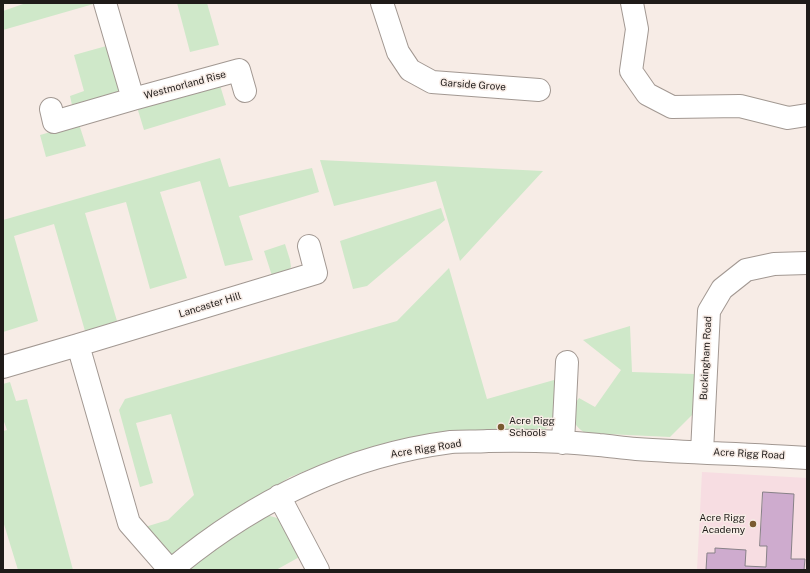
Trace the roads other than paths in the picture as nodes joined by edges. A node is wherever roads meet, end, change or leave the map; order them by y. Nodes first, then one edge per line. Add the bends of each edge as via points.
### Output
1 (105, 3) edge
2 (382, 3) edge
3 (632, 3) edge
4 (539, 90) dead end
5 (245, 91) dead end
6 (133, 99) junction
7 (51, 109) dead end
8 (807, 115) edge
9 (308, 246) dead end
10 (807, 263) edge
11 (78, 345) junction
12 (567, 362) dead end
13 (3, 367) edge
14 (563, 442) junction
15 (702, 452) junction
16 (807, 458) edge
17 (279, 496) junction
18 (170, 570) edge
19 (318, 570) edge

1 - 6 street, Westmorland Rise
2 - 4 street, Garside Grove via 398,52 410,70 432,82
3 - 8 street via 637,29 631,71 647,94 672,107 740,106 788,118
5 - 6 street, Westmorland Rise via 239,70
6 - 7 street, Westmorland Rise via 54,122
9 - 11 street, Lancaster Hill via 316,273
10 - 15 street, Buckingham Road via 774,264 746,270 722,289 708,312
11 - 13 street, Lancaster Hill
11 - 18 street via 129,523
12 - 14 street
14 - 15 street, Acre Rigg Road
14 - 17 street, Acre Rigg Road via 452,442 400,452 346,467
15 - 16 street, Acre Rigg Road
17 - 18 street, Acre Rigg Road via 228,526
17 - 19 street

